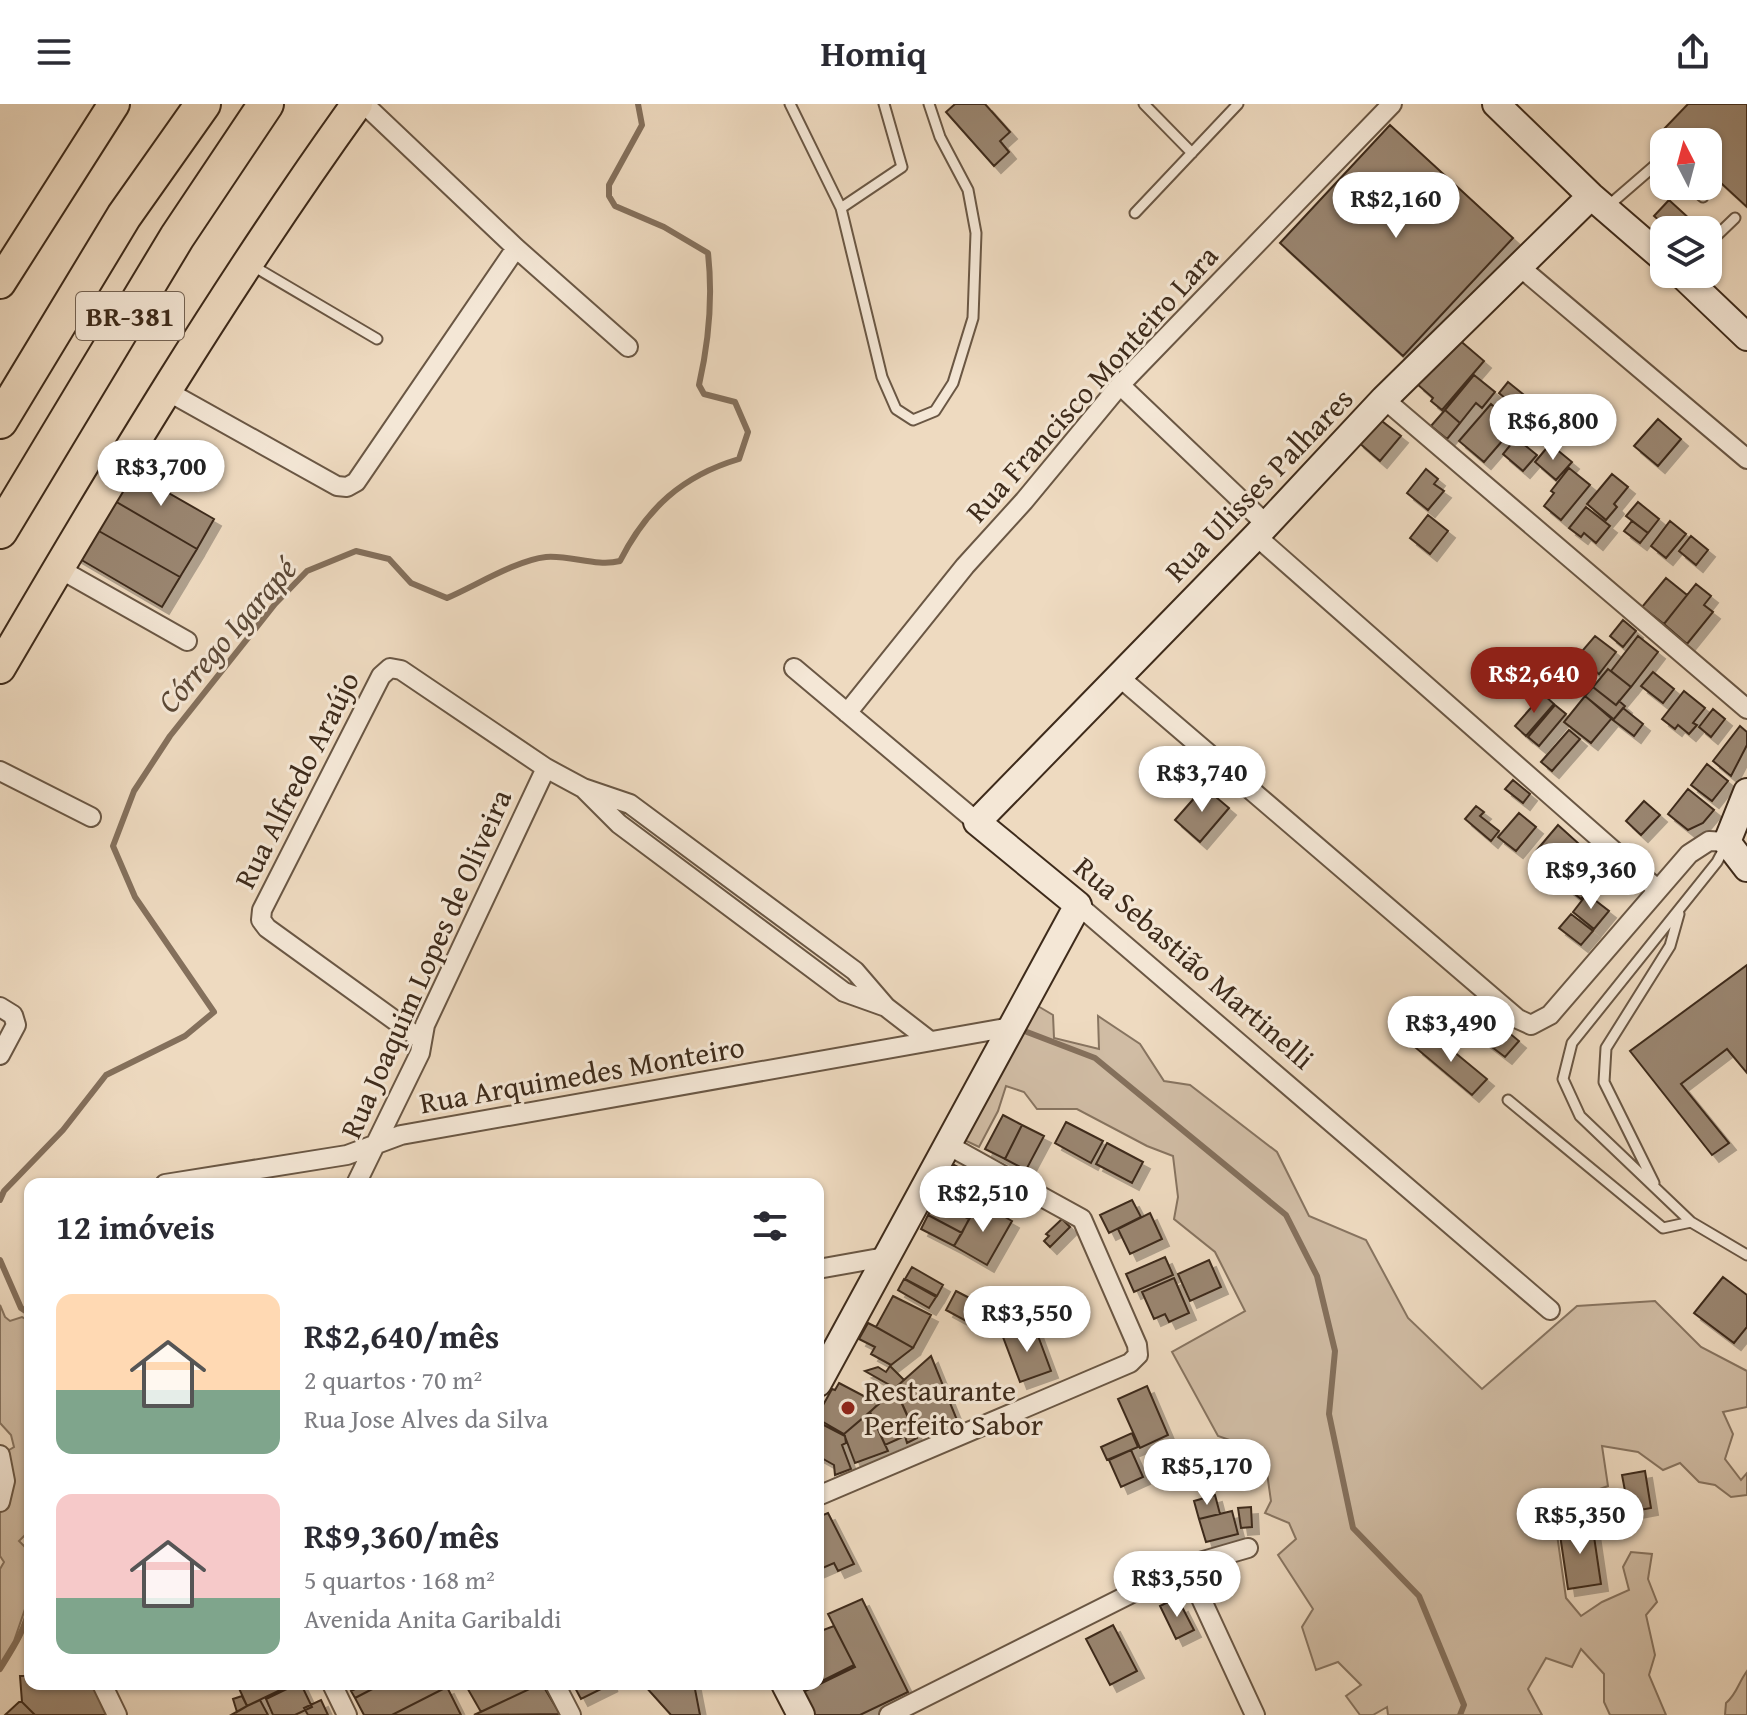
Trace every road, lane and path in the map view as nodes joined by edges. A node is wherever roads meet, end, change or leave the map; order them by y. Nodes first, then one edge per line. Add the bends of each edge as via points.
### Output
1 (114, 104) edge
2 (203, 104) edge
3 (266, 104) edge
4 (357, 104) edge
5 (364, 104) edge
6 (790, 104) edge
7 (884, 104) edge
8 (929, 104) edge
9 (1144, 104) edge
10 (1238, 104) edge
11 (1392, 104) edge
12 (1496, 104) edge
13 (1192, 153) junction
14 (1650, 168) edge
15 (1598, 202) junction
16 (841, 208) junction
17 (1135, 213) dead end
18 (1735, 218) dead end
19 (1722, 231) edge
20 (1650, 247) edge
21 (516, 248) junction
22 (247, 262) junction
23 (1520, 267) junction
24 (0, 283) edge
25 (1696, 288) edge
26 (1747, 337) edge
27 (377, 339) dead end
28 (628, 347) dead end
29 (1120, 385) junction
30 (167, 391) junction
31 (1384, 399) junction
32 (0, 421) edge
33 (1747, 459) edge
34 (1261, 530) junction
35 (0, 531) edge
36 (58, 568) junction
37 (187, 641) dead end
38 (0, 668) edge
39 (794, 668) dead end
40 (1118, 676) junction
41 (1747, 709) edge
42 (847, 713) junction
43 (546, 768) junction
44 (0, 771) edge
45 (1747, 792) edge
46 (91, 817) dead end
47 (977, 822) junction
48 (1727, 842) junction
49 (1747, 868) edge
50 (1657, 889) junction
51 (1078, 905) junction
52 (1680, 911) junction
53 (0, 1007) edge
54 (1011, 1027) junction
55 (422, 1040) junction
56 (930, 1041) junction
57 (0, 1055) edge
58 (1508, 1100) dead end
59 (946, 1144) junction
60 (375, 1146) junction
61 (203, 1178) edge
62 (359, 1178) edge
63 (1658, 1190) junction
64 (1691, 1222) junction
65 (1747, 1255) edge
66 (885, 1257) junction
67 (824, 1268) edge
68 (1550, 1310) dead end
69 (824, 1372) edge
70 (2, 1461) edge
71 (824, 1493) edge
72 (0, 1502) edge
73 (1248, 1548) dead end
74 (1186, 1566) junction
75 (105, 1690) edge
76 (335, 1690) edge
77 (558, 1690) edge
78 (788, 1690) edge
79 (117, 1715) edge
80 (347, 1715) edge
81 (571, 1715) edge
82 (801, 1715) edge
83 (889, 1715) edge
84 (1255, 1715) edge

1 - 24 main road
2 - 32 highway, BR-381 via 124,216
3 - 35 highway, BR-381 via 177,237
4 - 22 main road
5 - 21 street
6 - 16 lane
7 - 16 lane via 902,167
8 - 16 lane via 968,190 976,233 973,318 953,383 935,411 913,420 896,409 882,377
9 - 13 lane
10 - 13 lane
11 - 29 street, Rua Francisco Monteiro Lara
12 - 15 street
13 - 17 lane
14 - 15 lane
15 - 20 street
15 - 23 street, Rua Ulisses Palhares
18 - 19 lane
21 - 28 street
21 - 30 street via 356,482 347,487
22 - 27 lane
22 - 30 main road
23 - 31 street, Rua Ulisses Palhares
23 - 33 street
25 - 26 street
29 - 34 street
29 - 42 street, Rua Francisco Monteiro Lara
30 - 36 main road
31 - 34 street, Rua Ulisses Palhares
31 - 41 street
34 - 40 street, Rua Ulisses Palhares
34 - 50 street
36 - 37 street
36 - 38 main road
39 - 42 street, Rua Sebastião Martinelli
40 - 47 street, Rua Ulisses Palhares
40 - 50 street via 1531,1025 1550,1015
42 - 47 street, Rua Sebastião Martinelli
43 - 55 street, Rua Joaquim Lopes de Oliveira
43 - 55 street, Rua Alfredo Araújo via 401,670 390,668 381,676 262,910 267,928
43 - 56 street via 583,788 619,824 844,992 886,1007
44 - 46 street
45 - 48 street
47 - 51 street, Rua Sebastião Martinelli
48 - 49 street
48 - 50 street via 1709,841 1689,854
48 - 52 lane
51 - 54 street
51 - 68 street, Rua Sebastião Martinelli
52 - 63 lane via 1670,946 1606,1048 1604,1082
52 - 63 lane via 1572,1043 1563,1079 1580,1116
53 - 57 street via 16,1020
54 - 56 street, Rua Arquimedes Monteiro
54 - 59 street
55 - 60 street, Rua Joaquim Lopes de Oliveira
56 - 60 street, Rua Arquimedes Monteiro via 401,1135
58 - 64 lane via 1663,1228
59 - 66 street
59 - 71 street via 1082,1219 1138,1355 1130,1363
60 - 61 street, Rua Arquimedes Monteiro
60 - 62 street, Rua Joaquim Lopes de Oliveira
63 - 64 lane
64 - 65 lane
66 - 67 street
66 - 69 street
70 - 72 street
73 - 74 street
74 - 83 street
74 - 84 street
75 - 79 street
76 - 80 street
77 - 81 street
78 - 82 street

